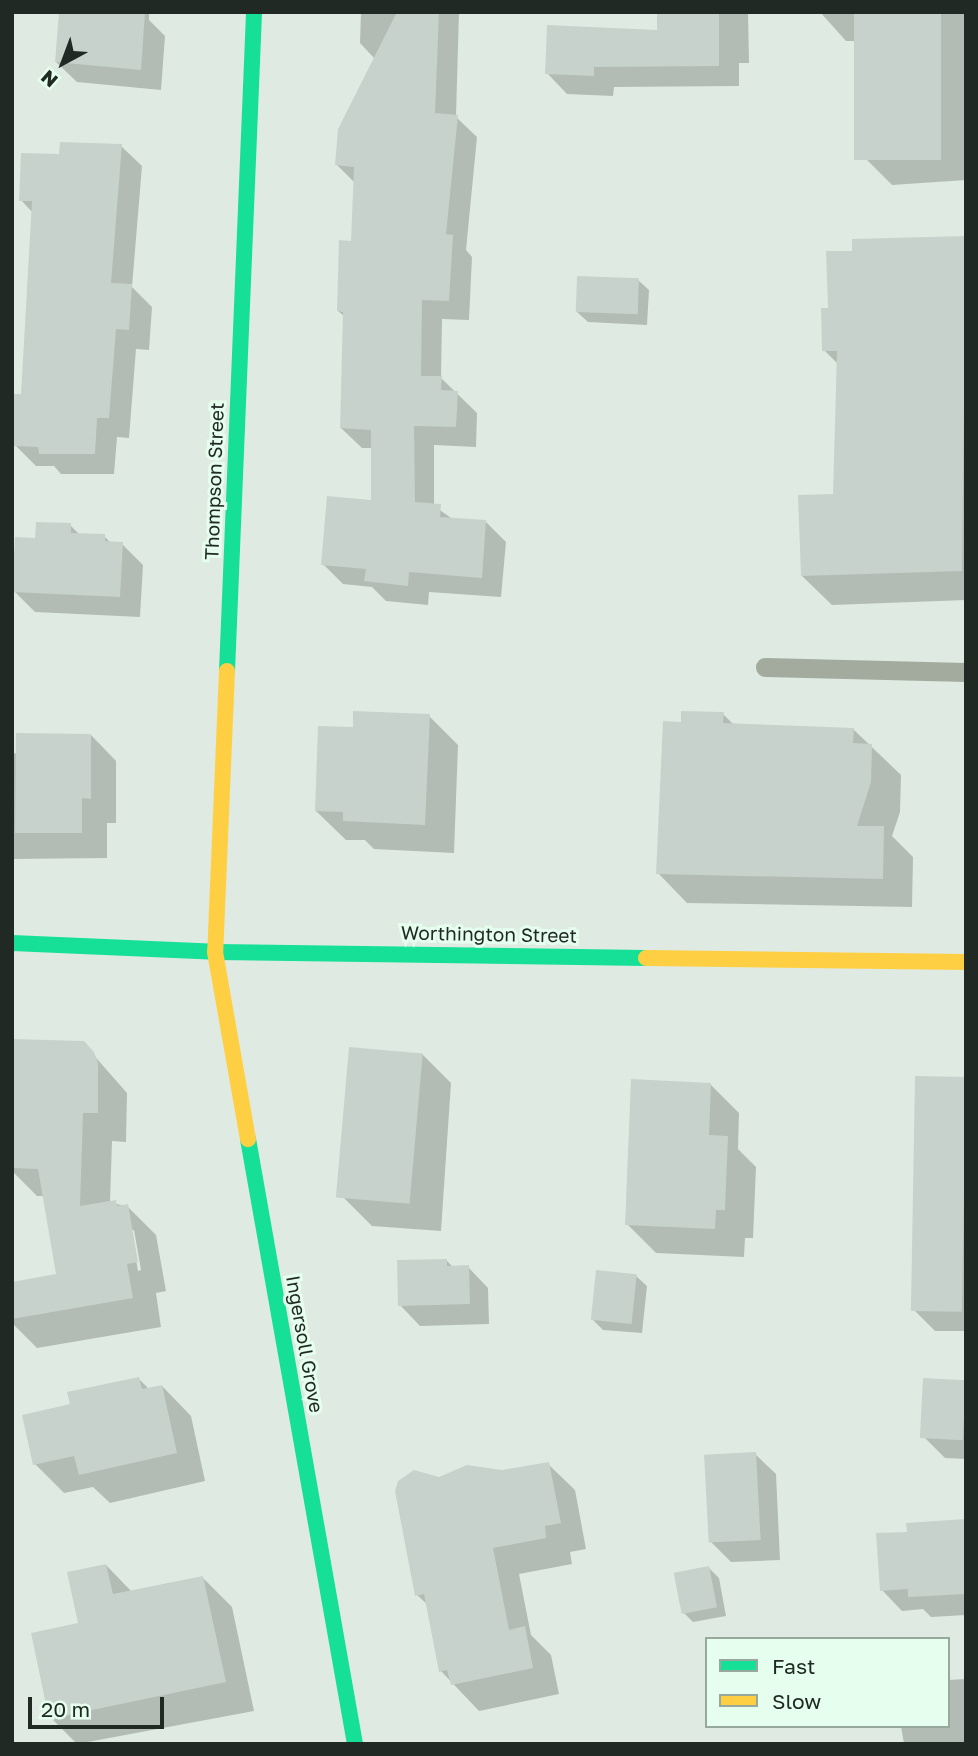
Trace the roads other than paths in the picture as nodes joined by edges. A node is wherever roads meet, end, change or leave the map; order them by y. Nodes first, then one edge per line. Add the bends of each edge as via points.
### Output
1 (254, 12) edge
2 (765, 667) dead end
3 (966, 672) edge
4 (12, 943) edge
5 (215, 952) junction
6 (966, 962) edge
7 (355, 1744) edge

1 - 5 main road, Thompson Street
2 - 3 lane
4 - 5 main road, Worthington Street
5 - 6 main road, Worthington Street
5 - 7 main road, Ingersoll Grove

